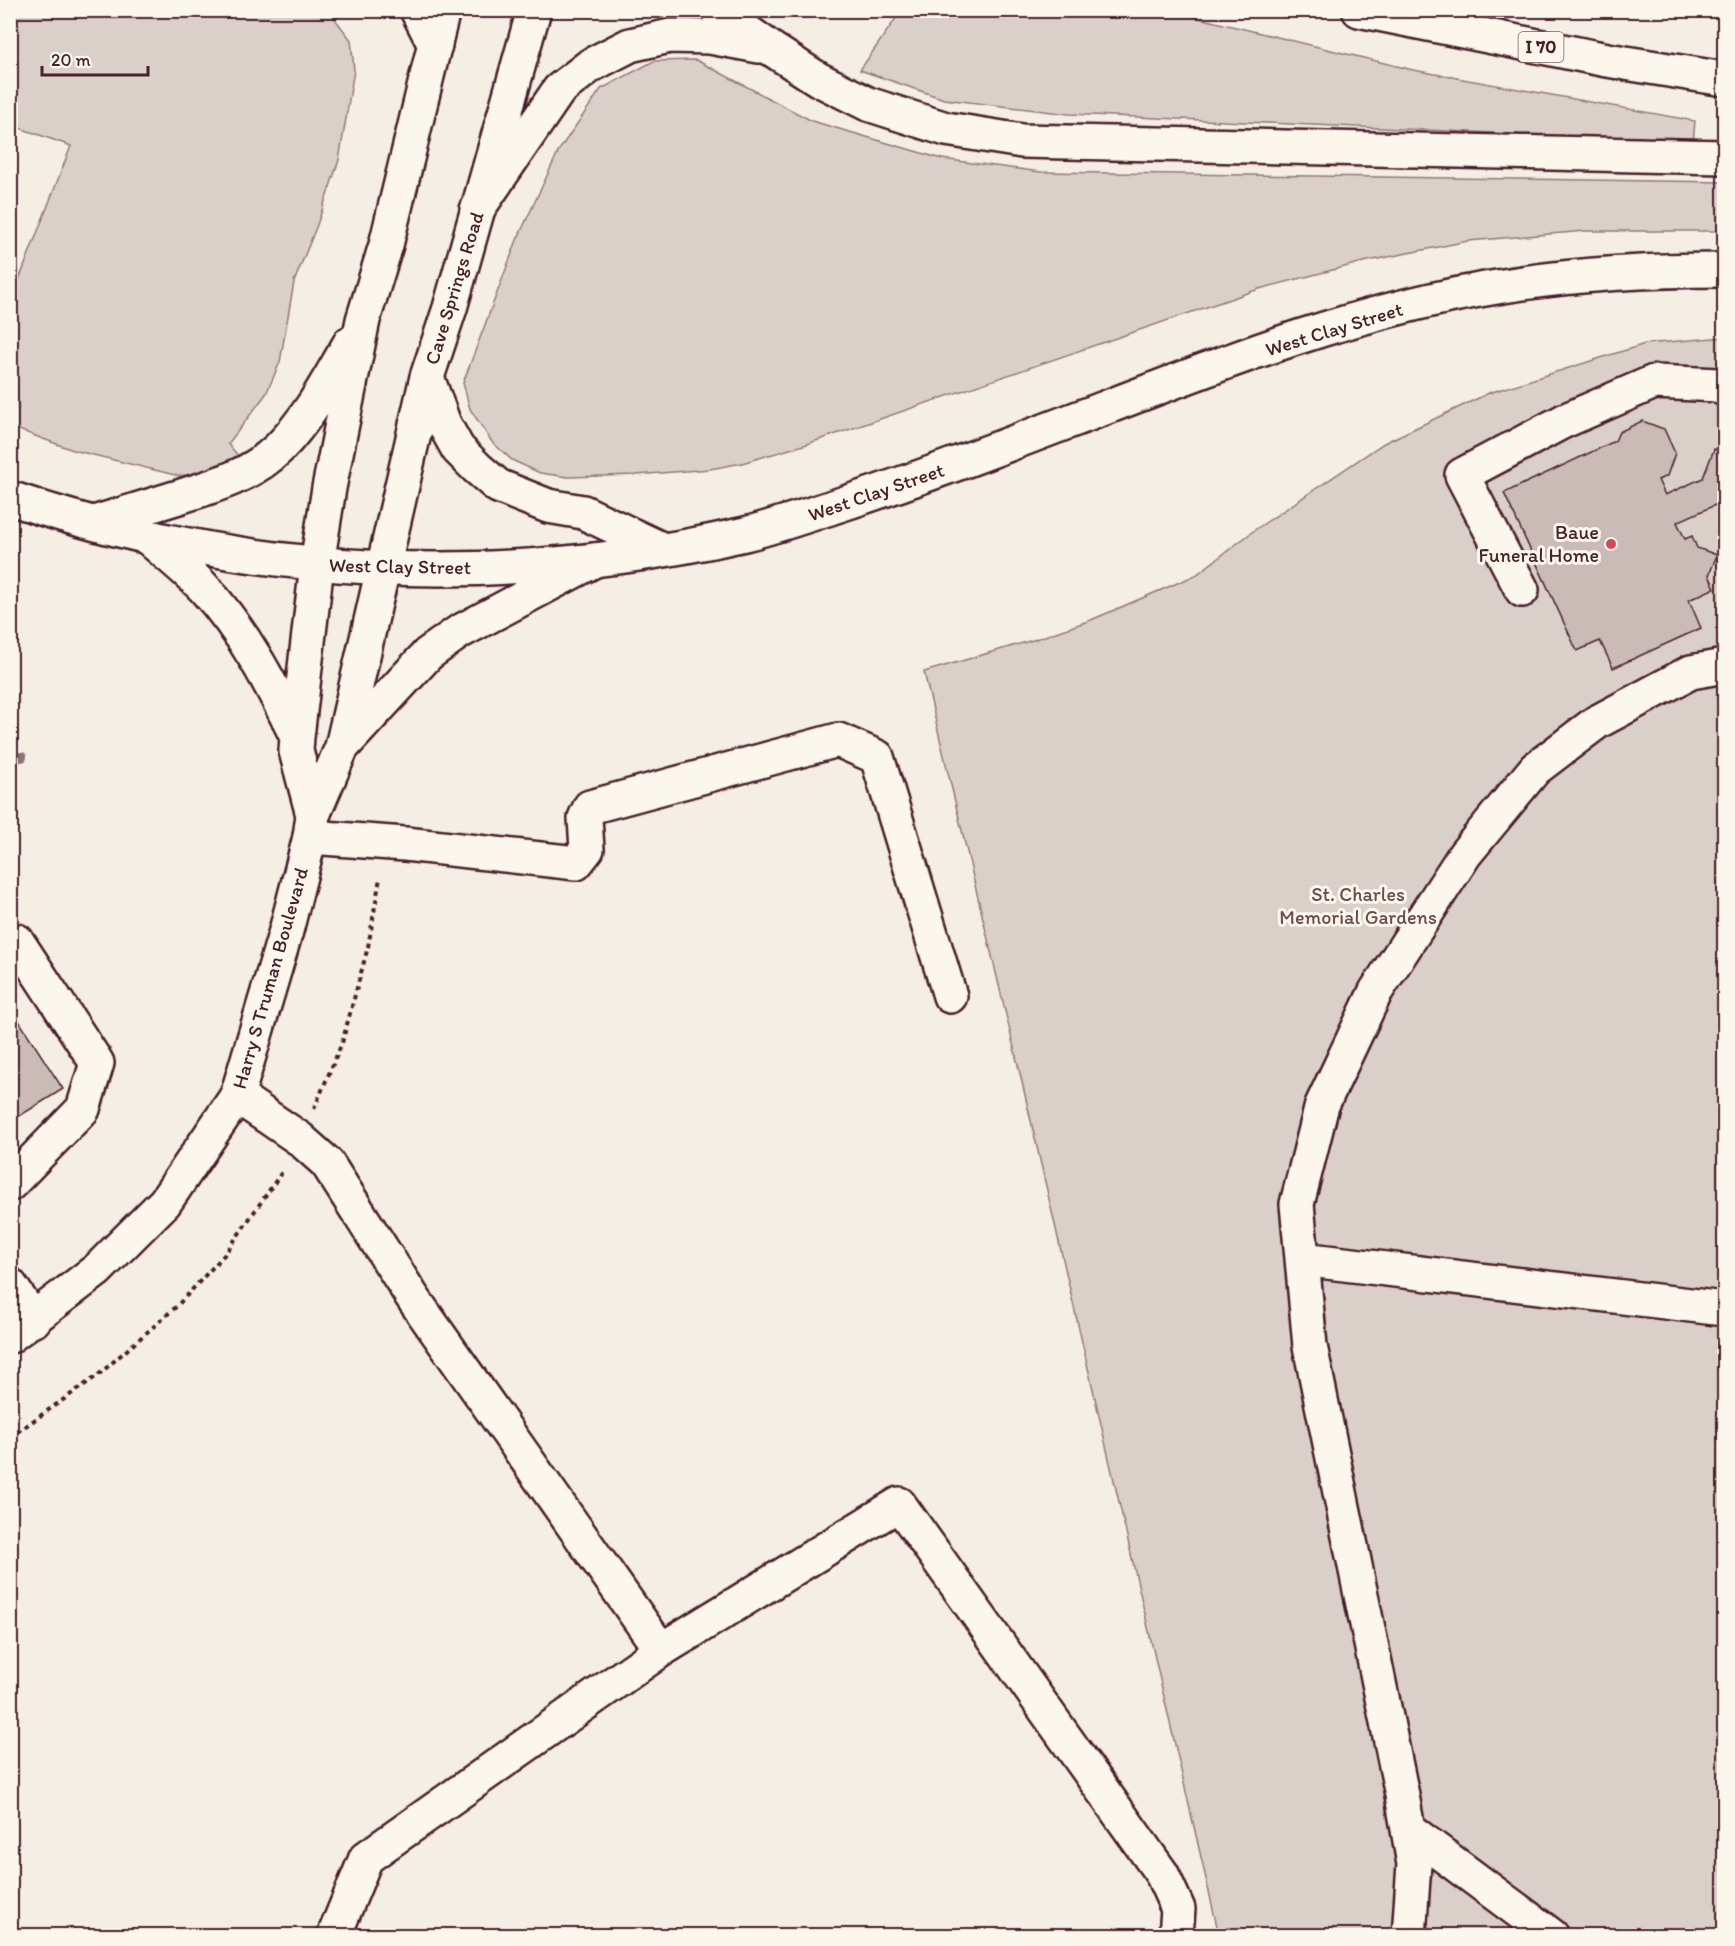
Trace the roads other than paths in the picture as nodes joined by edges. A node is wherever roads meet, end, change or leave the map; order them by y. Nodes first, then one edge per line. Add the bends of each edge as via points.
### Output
1 (417, 10) edge
2 (443, 10) edge
3 (534, 10) edge
4 (717, 10) edge
5 (1359, 10) edge
6 (435, 45) junction
7 (770, 48) junction
8 (1725, 79) edge
9 (1725, 157) edge
10 (477, 210) junction
11 (1725, 270) edge
12 (363, 320) junction
13 (427, 377) junction
14 (1725, 390) edge
15 (10, 498) edge
16 (94, 523) junction
17 (145, 535) junction
18 (661, 549) junction
19 (595, 560) junction
20 (317, 564) junction
21 (383, 567) junction
22 (1522, 590) dead end
23 (1725, 666) edge
24 (297, 737) junction
25 (342, 747) junction
26 (311, 826) junction
27 (17, 941) dead end
28 (950, 996) dead end
29 (237, 1096) junction
30 (10, 1184) edge
31 (1302, 1259) junction
32 (10, 1285) edge
33 (1725, 1309) edge
34 (22, 1328) edge
35 (662, 1650) junction
36 (1408, 1829) junction
37 (334, 1935) edge
38 (1176, 1935) edge
39 (1410, 1935) edge
40 (1552, 1935) edge

1 - 6 main road
2 - 6 main road
3 - 10 main road, Cave Springs Road
4 - 7 main road
5 - 8 main road, I 70 via 1607,60
6 - 12 main road via 386,245
7 - 9 main road via 868,104 946,129 1022,141
7 - 10 main road via 710,37 670,36 630,45 591,65 559,90
10 - 13 main road, Cave Springs Road
11 - 18 main road, West Clay Street via 1586,275 1501,286 1388,311 1299,337 886,490 747,533
12 - 16 main road via 299,424 257,466 229,480
12 - 20 main road
13 - 18 main road via 458,449 498,486 548,506 584,512
13 - 21 main road, Cave Springs Road
14 - 22 main road via 1719,385 1654,382 1564,421 1462,475
15 - 16 main road, West Clay Street
16 - 17 main road, West Clay Street
17 - 20 main road, West Clay Street via 272,560
17 - 24 main road via 203,587 235,626 271,682
18 - 19 main road, West Clay Street
19 - 21 main road, West Clay Street via 510,568
19 - 25 main road via 459,632 428,654
20 - 21 main road, West Clay Street
20 - 24 main road, Harry S Truman Boulevard
21 - 25 main road, Harry S Truman Boulevard
23 - 31 main road via 1691,672 1597,722 1535,769 1465,854 1376,991 1322,1105 1297,1204
24 - 26 main road, Harry S Truman Boulevard via 296,752
25 - 26 main road, Harry S Truman Boulevard
26 - 28 main road via 386,842 576,863 587,849 585,818 590,807 838,740 877,757
26 - 29 main road, Harry S Truman Boulevard via 286,931
27 - 30 main road via 97,1063 83,1109
29 - 34 main road, Harry S Truman Boulevard via 165,1202 97,1270
29 - 35 main road via 300,1139 327,1163 414,1298
31 - 33 main road
31 - 36 main road via 1310,1346
32 - 34 main road
35 - 37 main road via 366,1858
35 - 38 main road via 899,1504 1162,1874 1178,1909
36 - 39 main road via 1414,1864
36 - 40 main road

